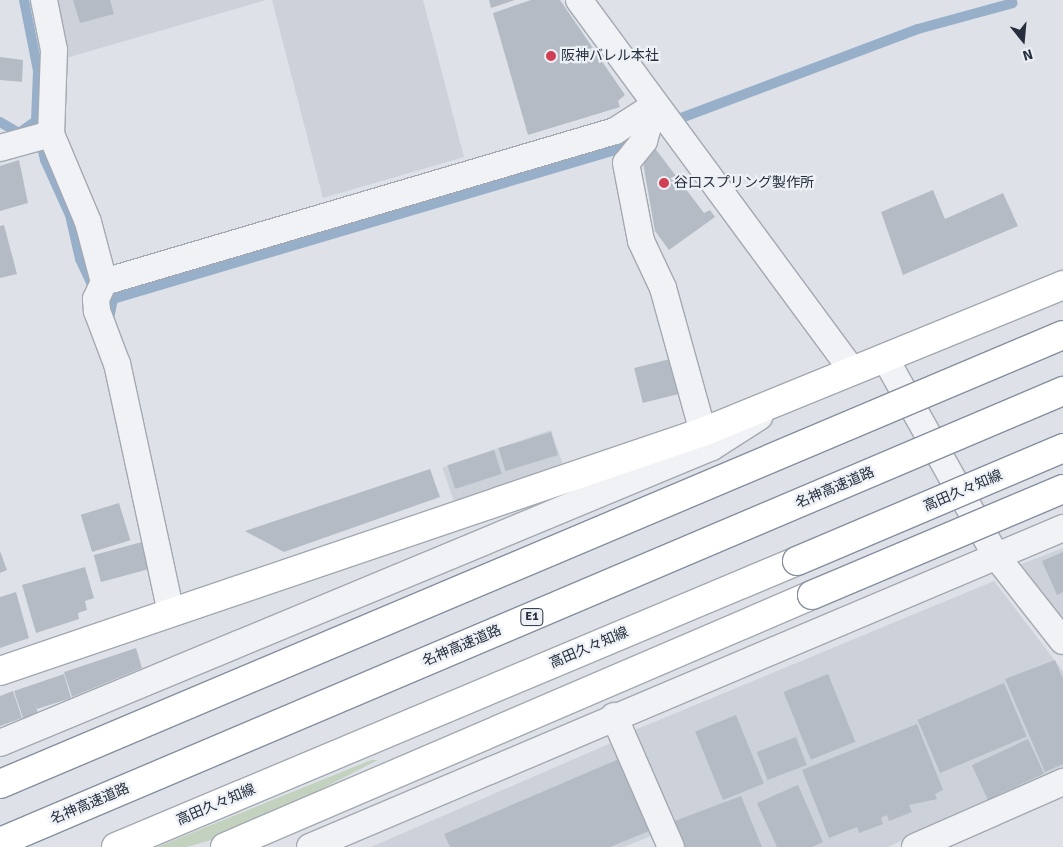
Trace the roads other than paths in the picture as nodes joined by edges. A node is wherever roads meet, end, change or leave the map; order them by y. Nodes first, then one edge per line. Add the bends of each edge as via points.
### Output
1 (44, 0) edge
2 (578, 0) edge
3 (654, 106) junction
4 (42, 136) junction
5 (0, 148) edge
6 (104, 282) junction
7 (1063, 285) edge
8 (1063, 336) edge
9 (885, 358) junction
10 (853, 372) junction
11 (1063, 391) edge
12 (797, 392) junction
13 (703, 432) junction
14 (1063, 448) edge
15 (1063, 489) edge
16 (1063, 528) edge
17 (996, 556) junction
18 (171, 613) junction
19 (1063, 642) edge
20 (0, 671) edge
21 (614, 716) junction
22 (0, 743) edge
23 (1063, 782) edge
24 (0, 784) edge
25 (0, 842) edge
26 (116, 847) edge
27 (226, 847) edge
28 (310, 847) edge
29 (671, 847) edge
30 (915, 847) edge

1 - 4 street via 54,50
2 - 3 street
3 - 6 street via 615,131
3 - 10 street
3 - 13 street via 644,141 626,163 641,241 663,288
4 - 5 street
4 - 6 street via 88,222
6 - 18 street via 96,299 97,311 118,364
7 - 9 main road
8 - 24 main road, bridge
9 - 10 main road
9 - 17 street
10 - 12 main road
11 - 25 main road, 名神高速道路 / E1, bridge
12 - 13 main road
12 - 22 street via 712,447
13 - 18 main road
14 - 26 main road, 高田久々知線, bridge
15 - 27 main road, bridge
16 - 17 street
17 - 19 street
17 - 21 street
18 - 20 main road
21 - 28 street
21 - 29 street
23 - 30 street

